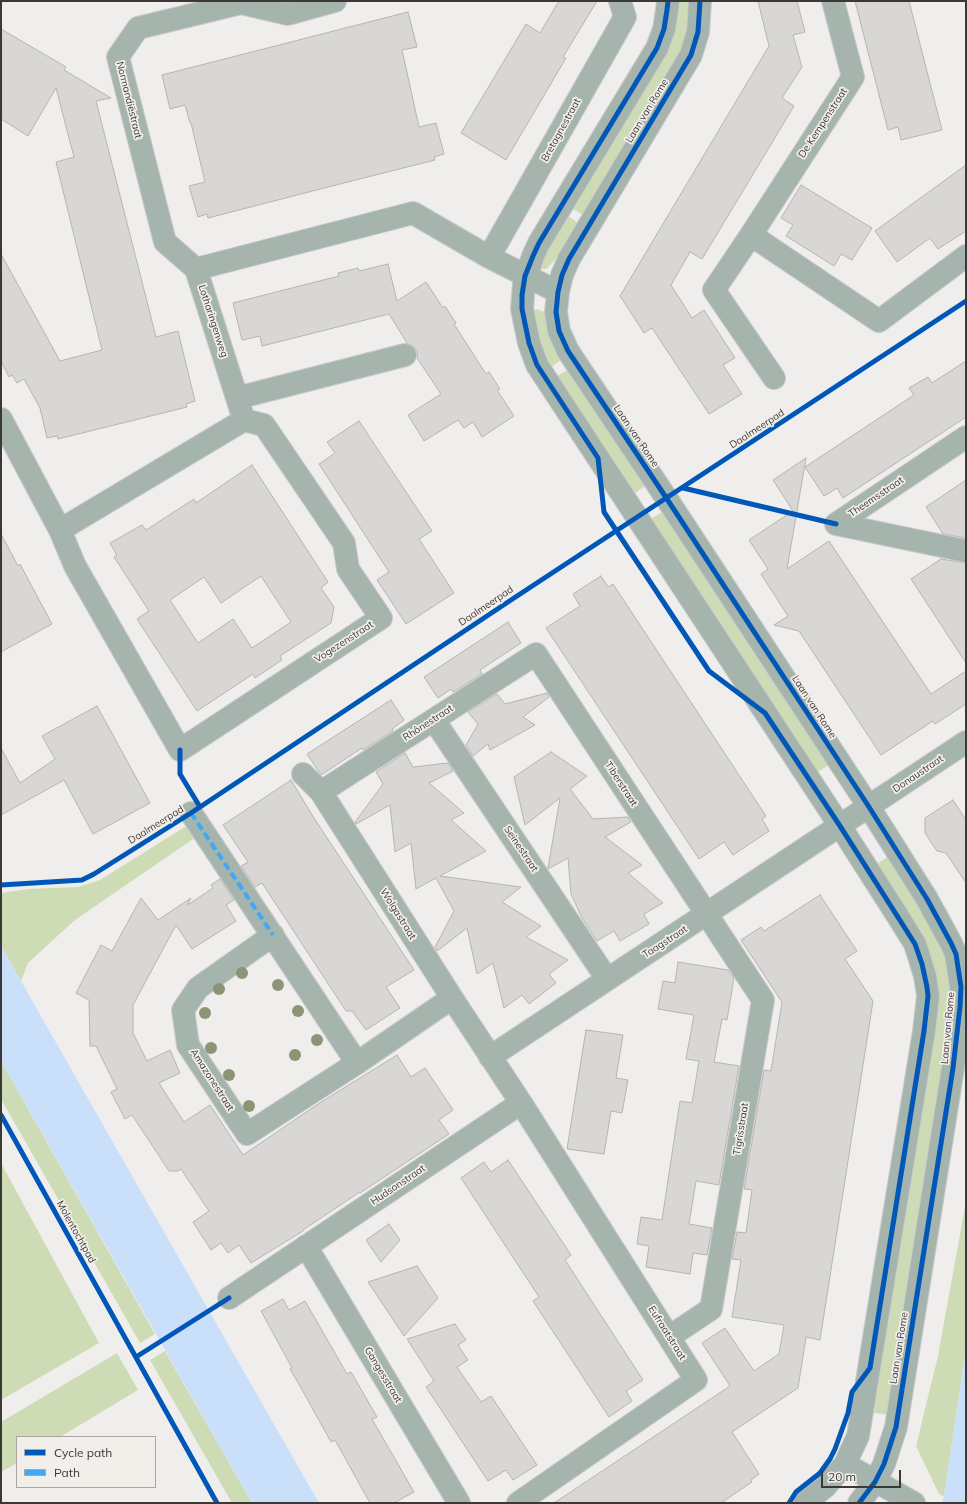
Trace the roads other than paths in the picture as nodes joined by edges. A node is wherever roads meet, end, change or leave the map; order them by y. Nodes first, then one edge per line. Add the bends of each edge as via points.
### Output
1 (335, 1) edge
2 (620, 1) edge
3 (668, 1) edge
4 (700, 1) edge
5 (833, 1) edge
6 (751, 235) junction
7 (966, 256) edge
8 (489, 258) junction
9 (196, 269) junction
10 (525, 276) junction
11 (558, 292) junction
12 (405, 355) dead end
13 (774, 378) dead end
14 (237, 398) junction
15 (1, 419) edge
16 (244, 420) junction
17 (966, 437) edge
18 (60, 530) junction
19 (966, 551) edge
20 (536, 654) joint
21 (434, 720) junction
22 (966, 742) edge
23 (303, 774) dead end
24 (321, 792) junction
25 (869, 807) junction
26 (191, 813) dead end
27 (840, 826) junction
28 (707, 914) junction
29 (273, 935) junction
30 (607, 979) junction
31 (452, 998) junction
32 (490, 1057) junction
33 (357, 1063) junction
34 (521, 1103) junction
35 (306, 1246) junction
36 (230, 1298) dead end
37 (670, 1337) junction
38 (845, 1464) junction
39 (875, 1482) junction
40 (459, 1503) edge
41 (518, 1503) edge
42 (805, 1503) edge
43 (859, 1503) edge
44 (914, 1503) edge

1 - 9 street, Normandiëstraat via 288,14 241,3 138,28 118,57 165,242
2 - 8 street, Bretagnestraat via 624,17
3 - 10 street via 665,25 656,48 539,243
4 - 11 street, Laan van Rome via 698,32 691,55 569,259
5 - 6 street, De Kempenstraat via 853,77
6 - 7 street via 879,321
6 - 13 street, De Kempenstraat via 714,290
8 - 9 street via 413,213
8 - 10 street
9 - 14 street, Lotharingenweg
10 - 11 street
10 - 27 street via 522,309 529,343 537,365
11 - 25 street, Laan van Rome via 556,312 559,331 568,351
12 - 14 street
14 - 16 street, Lotharingenweg
15 - 18 street
16 - 18 street
16 - 18 street, Vogezenstraat via 264,425 344,543 348,569 381,618 180,750 75,566
17 - 19 street, Theemsstraat via 836,524
20 - 21 street, Rhônestraat
20 - 28 street, Tiberstraat
21 - 24 street, Rhônestraat
21 - 30 street, Seinestraat
22 - 25 street, Donaustraat
23 - 24 street, Wolgastraat
24 - 31 street, Wolgastraat
25 - 27 street
25 - 39 street, Laan van Rome via 951,943 957,961 960,987 953,1068 896,1427
26 - 29 street
27 - 28 street, Taagstraat
27 - 38 street via 914,944 925,976 928,996 861,1421 856,1442
28 - 30 street, Taagstraat
28 - 37 street, Tigrisstraat via 763,1000 711,1309
29 - 33 street
29 - 33 street, Amazonestraat via 198,988 183,1010 188,1045 247,1134
30 - 32 street, Taagstraat
31 - 32 street, Wolgastraat
31 - 33 street, Amazonestraat
32 - 34 street
34 - 35 street, Hudsonstraat
34 - 37 street, Eufraatstraat
35 - 36 street, Hudsonstraat
35 - 40 street, Gangesstraat
37 - 41 street, Eufraatstraat via 696,1380
38 - 39 street
38 - 42 street via 825,1487
39 - 43 street, Laan van Rome
39 - 44 street

